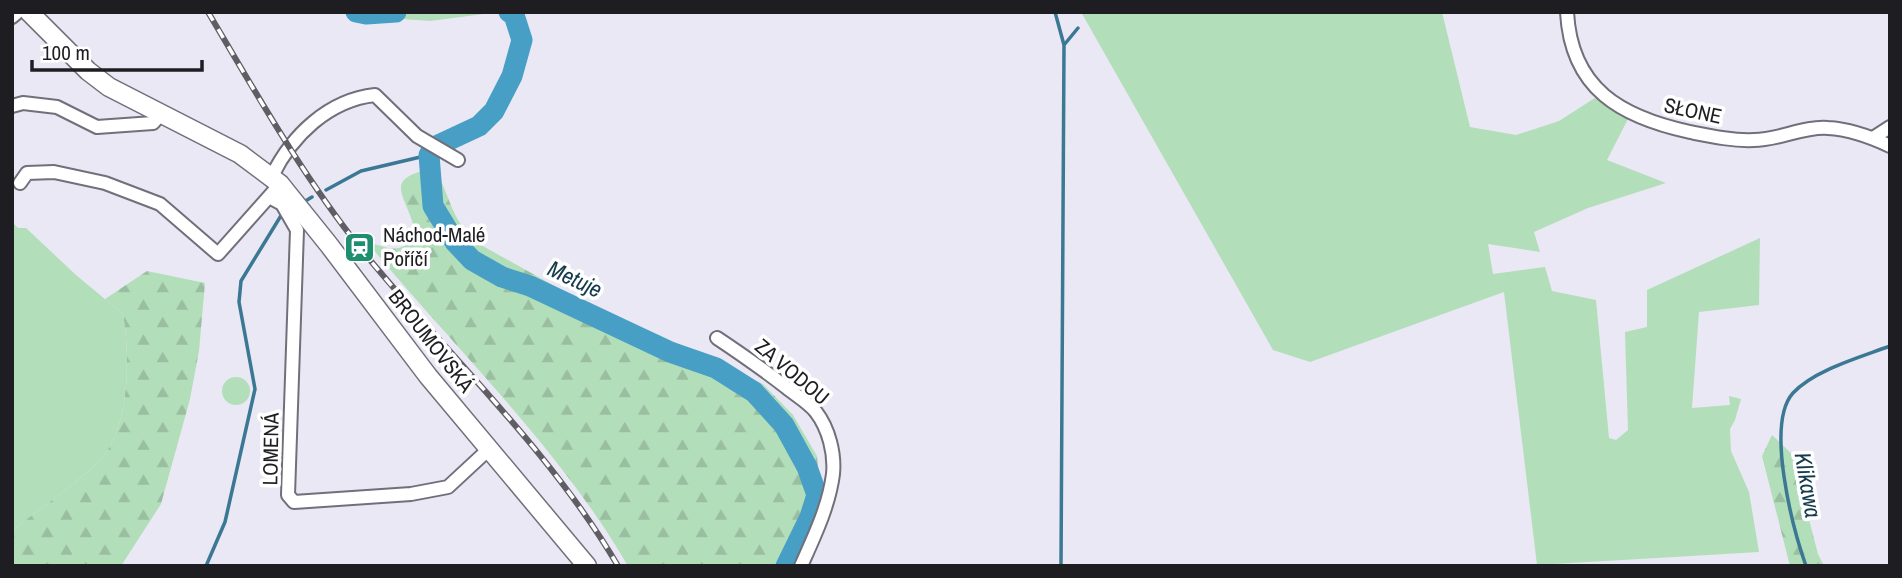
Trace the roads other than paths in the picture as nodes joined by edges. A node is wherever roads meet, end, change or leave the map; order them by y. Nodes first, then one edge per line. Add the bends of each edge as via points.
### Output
1 (18, 12) edge
2 (29, 12) edge
3 (1567, 12) edge
4 (12, 17) edge
5 (12, 106) edge
6 (160, 115) junction
7 (1890, 127) edge
8 (1873, 138) junction
9 (1890, 146) edge
10 (458, 160) dead end
11 (20, 183) dead end
12 (274, 186) junction
13 (717, 338) dead end
14 (489, 449) junction
15 (587, 566) edge
16 (801, 566) edge

1 - 4 street
2 - 6 main road, BROUMOVSKÁ via 100,81
3 - 8 street, SŁONE via 1574,56 1592,82 1624,110 1661,125 1709,135 1754,140 1827,127
5 - 6 street via 57,107 97,127 153,123
6 - 12 main road, BROUMOVSKÁ via 240,154
7 - 8 street
8 - 9 street, SŁONE
10 - 12 street via 417,136 375,95 360,97 336,107 301,132 279,161
11 - 12 street via 27,173 54,172 105,183 160,204 218,254
12 - 14 main road, BROUMOVSKÁ via 322,235
12 - 14 street, LOMENÁ via 298,230 288,495 294,502 448,487
13 - 16 street, ZA VODOU via 806,402 824,425 833,459 832,475
14 - 15 main road, BROUMOVSKÁ

